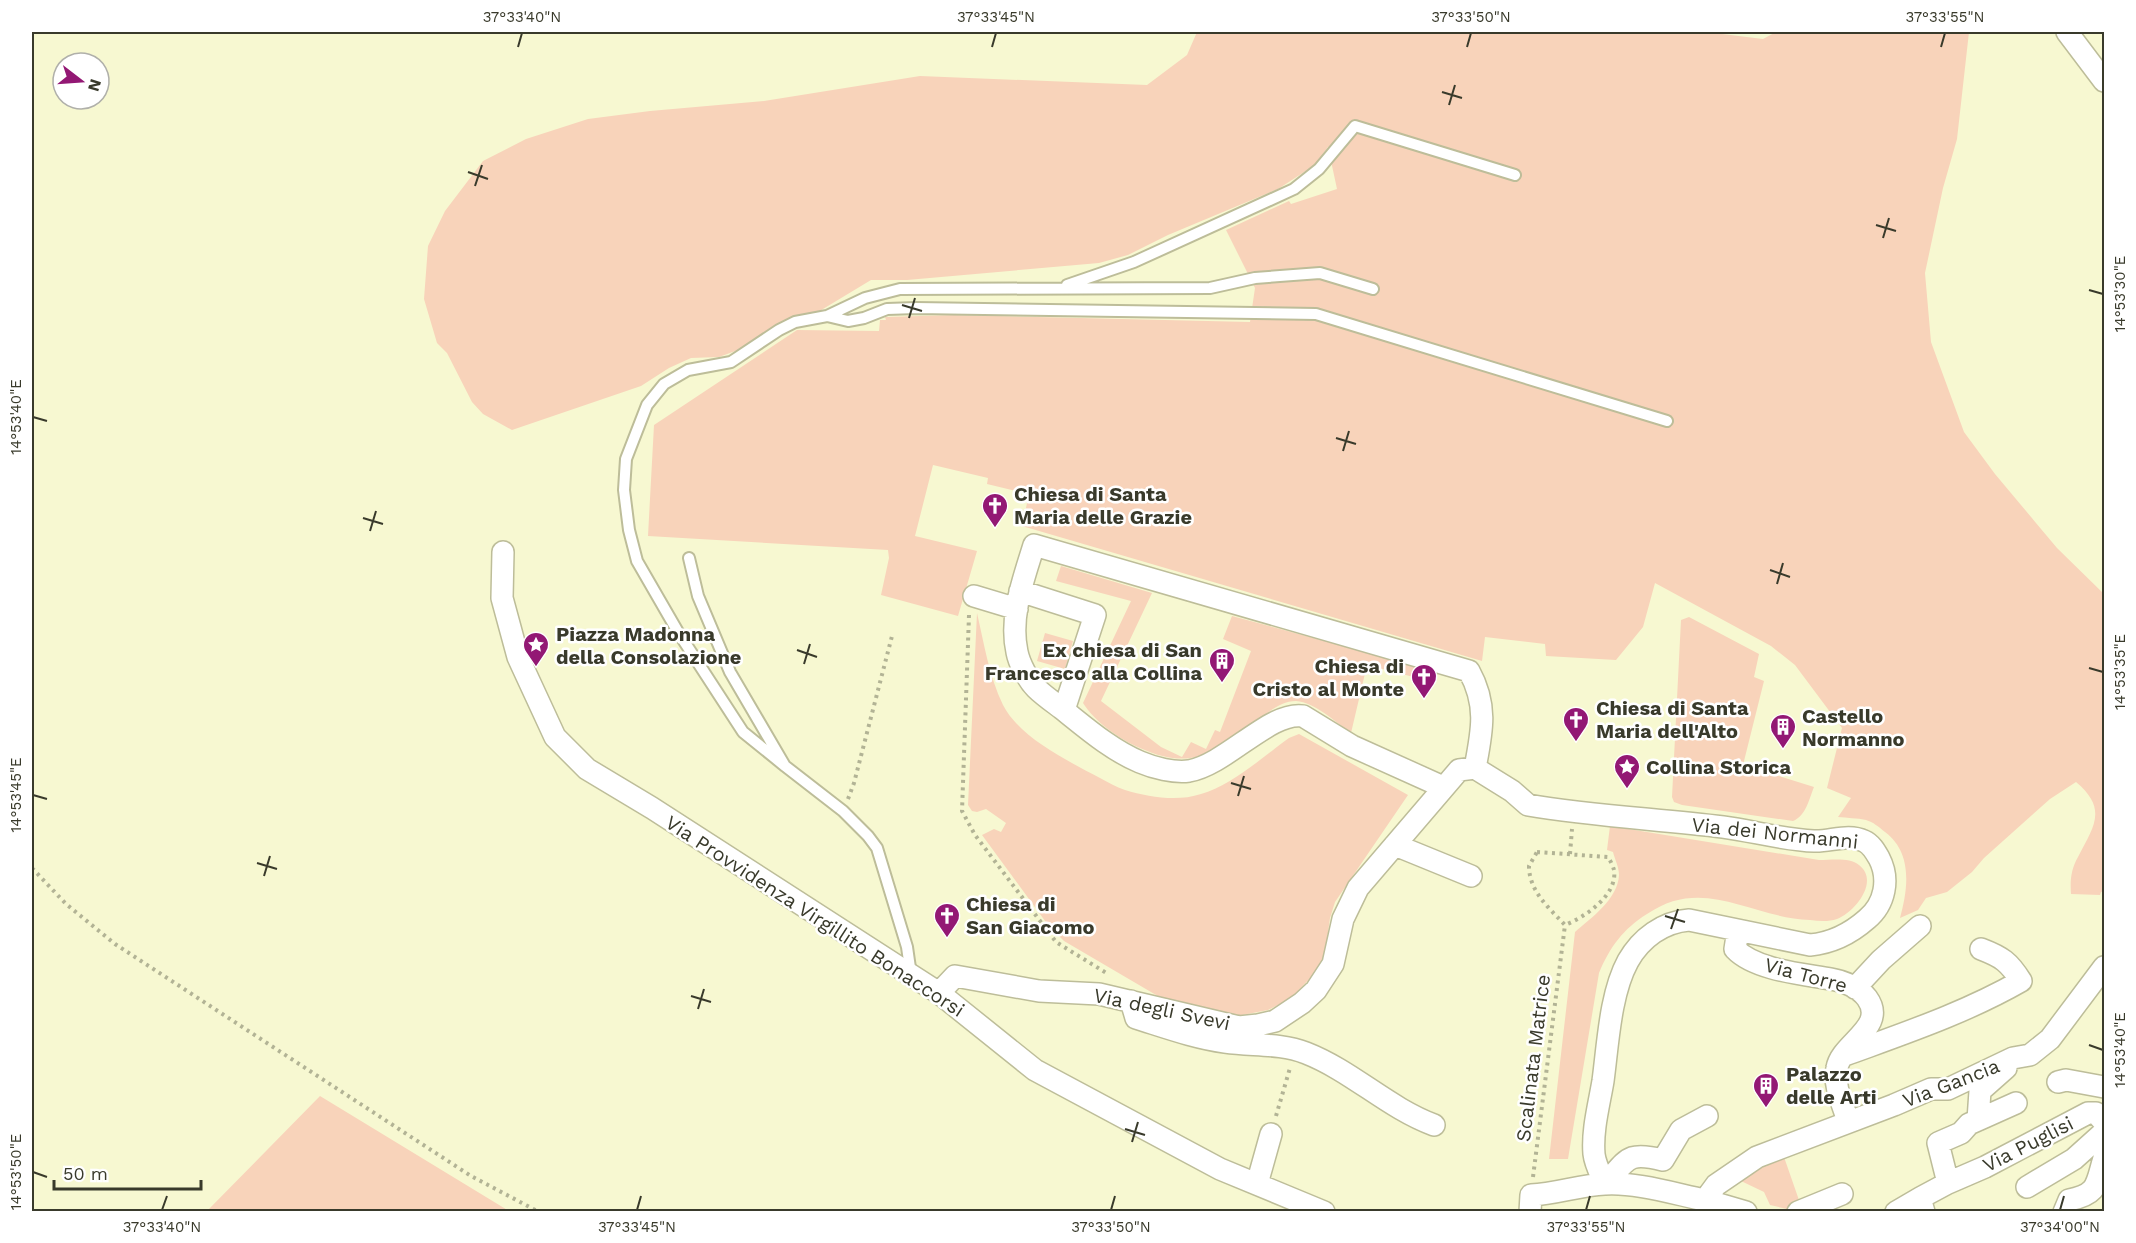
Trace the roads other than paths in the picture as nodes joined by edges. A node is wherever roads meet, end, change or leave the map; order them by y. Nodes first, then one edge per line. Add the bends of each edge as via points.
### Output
1 (2067, 32) edge
2 (2104, 81) edge
3 (1515, 175) dead end
4 (1058, 289) junction
5 (1373, 289) dead end
6 (827, 316) junction
7 (1667, 421) dead end
8 (503, 552) dead end
9 (689, 558) dead end
10 (974, 596) road end
11 (1019, 600) junction
12 (1064, 710) junction
13 (785, 766) junction
14 (1475, 768) junction
15 (1443, 787) junction
16 (1395, 845) junction
17 (1472, 876) dead end
18 (1920, 926) dead end
19 (1738, 930) junction
20 (1981, 949) dead end
21 (2104, 967) edge
22 (911, 975) junction
23 (1855, 988) junction
24 (939, 993) junction
25 (1131, 1001) junction
26 (1842, 1056) junction
27 (2013, 1058) junction
28 (2058, 1082) dead end
29 (2104, 1087) edge
30 (2016, 1103) dead end
31 (1707, 1116) dead end
32 (1978, 1120) junction
33 (2104, 1121) edge
34 (1848, 1122) junction
35 (1434, 1125) dead end
36 (1271, 1134) road end
37 (2104, 1158) edge
38 (1948, 1183) junction
39 (1257, 1184) junction
40 (1605, 1184) junction
41 (2027, 1187) dead end
42 (1842, 1194) dead end
43 (1706, 1200) junction
44 (1530, 1203) edge
45 (1922, 1205) edge
46 (1324, 1212) edge
47 (1746, 1212) edge
48 (1798, 1212) edge
49 (1896, 1212) edge
50 (2064, 1212) edge

1 - 2 street
3 - 4 lane via 1355,126 1319,169 1294,189 1134,262
4 - 5 lane via 1210,288 1255,278 1320,273
4 - 6 lane via 900,289 865,298
6 - 7 lane via 848,321 887,309 916,308 1316,314
6 - 13 lane via 795,322 730,362 687,370 664,384 647,405 626,459 624,490 637,561 744,732
8 - 22 street, Via Provvidenza Virgillito Bonaccorsi via 502,598 518,657 555,737 587,769
9 - 13 lane via 698,596 730,672
10 - 11 street
11 - 12 street via 1014,626 1017,653 1035,687
11 - 12 street via 1095,615
11 - 14 street via 1034,544 1462,668 1469,671 1475,682 1481,704 1482,732
12 - 15 street via 1109,745 1140,762 1166,770 1188,771 1223,758 1276,722 1303,716 1352,746
13 - 22 lane via 843,811 877,848 908,947
14 - 15 street, Via degli Svevi via 1459,770
14 - 19 street, Via dei Normanni via 1528,805 1815,841 1852,838 1865,841 1884,867 1885,886 1875,912 1841,938 1810,945
15 - 16 street, Via degli Svevi
16 - 17 street
16 - 25 street, Via degli Svevi via 1358,888 1343,919 1338,949 1326,976 1316,990 1287,1014 1275,1021 1239,1027
18 - 23 street
19 - 23 street, Via Torre via 1735,950 1743,958
19 - 40 street, Via dei Normanni via 1675,921 1646,939 1628,961 1614,1007 1594,1134 1594,1156
20 - 26 street via 2012,966 2021,981 1951,1016
21 - 27 street, Via Gancia via 2050,1040 2030,1055
22 - 24 street, Via Provvidenza Virgillito Bonaccorsi
23 - 26 street, Via Torre via 1866,997 1872,1016 1868,1027
24 - 25 street, Via degli Svevi via 955,976 1039,992 1099,994
24 - 39 street, Via Provvidenza Virgillito Bonaccorsi via 1035,1070
25 - 35 street via 1136,1018 1158,1025 1221,1042 1296,1050 1340,1070
26 - 34 street via 1836,1080
27 - 32 street via 1980,1091
27 - 34 street, Via Gancia via 1948,1089 1931,1089
28 - 29 street
30 - 32 street
31 - 40 street via 1681,1130 1663,1160 1641,1154 1629,1157
32 - 38 street via 1938,1143
33 - 38 street, Via Puglisi via 2096,1113 2088,1113
33 - 41 street via 2074,1159
34 - 43 street, Via Gancia via 1757,1157 1716,1185
36 - 39 street
37 - 50 street via 2092,1192 2069,1200
38 - 45 street, Via Puglisi
39 - 46 street, Via Provvidenza Virgillito Bonaccorsi
40 - 43 street
40 - 44 street via 1547,1195
42 - 48 street
43 - 47 street
45 - 49 street, Via Puglisi

